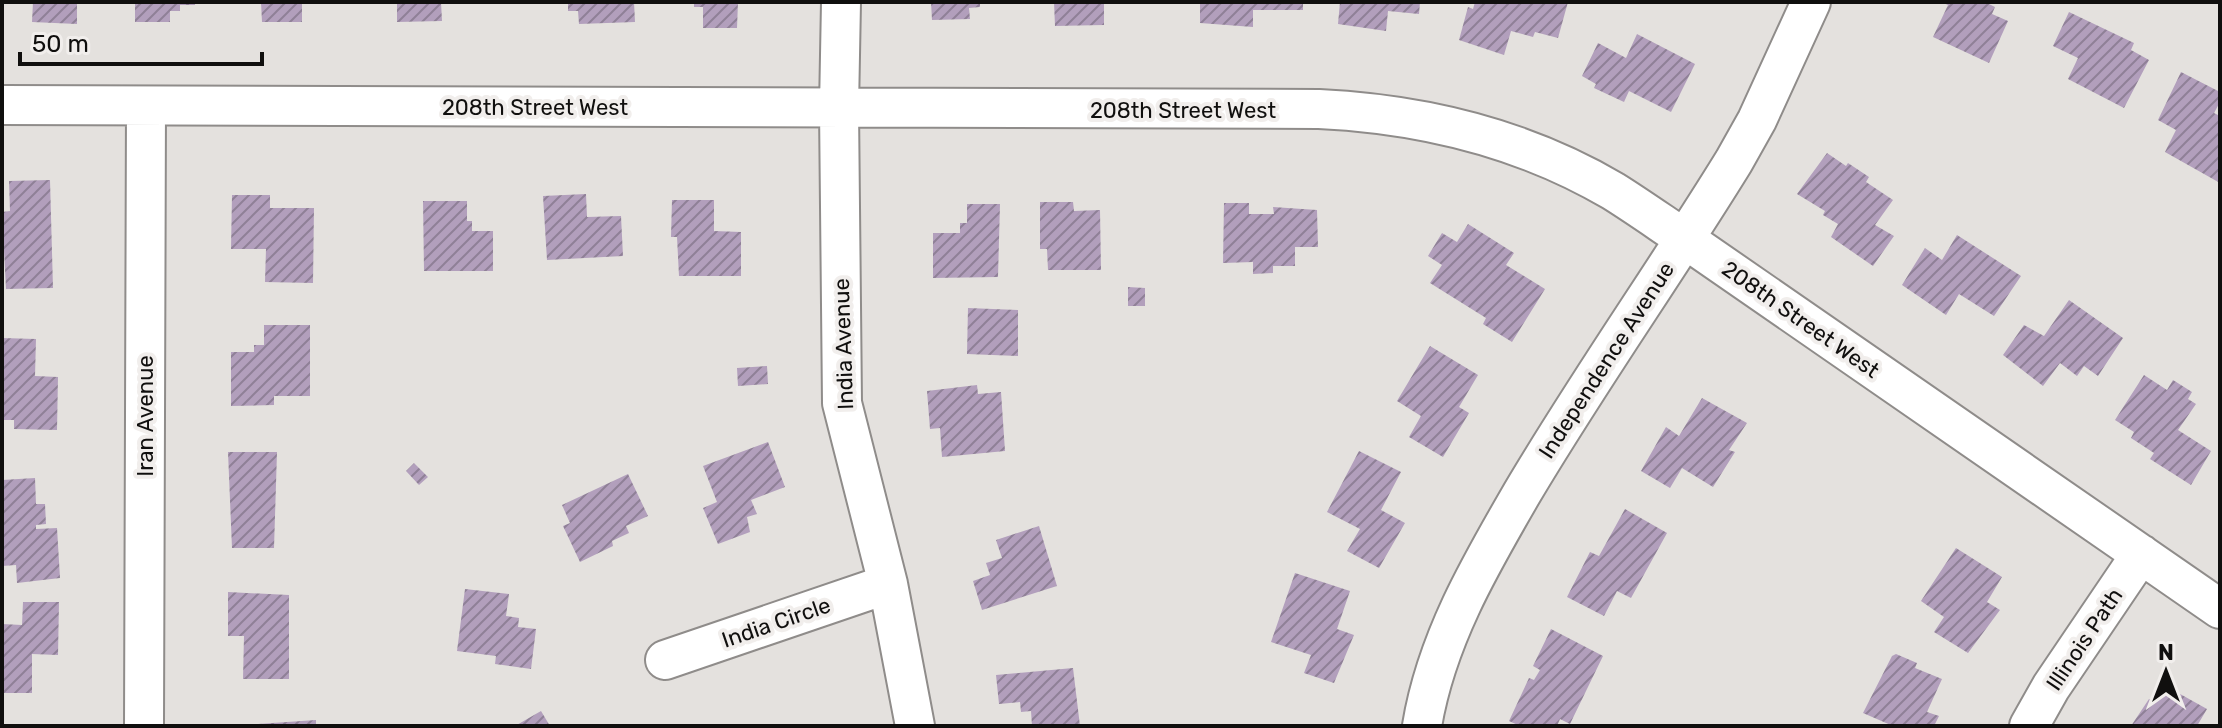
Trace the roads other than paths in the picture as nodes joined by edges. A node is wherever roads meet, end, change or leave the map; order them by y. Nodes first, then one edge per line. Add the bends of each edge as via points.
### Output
1 (841, 2) edge
2 (1811, 2) edge
3 (2, 105) edge
4 (146, 106) junction
5 (839, 108) junction
6 (1685, 239) junction
7 (2141, 554) junction
8 (888, 584) junction
9 (2220, 609) edge
10 (665, 660) dead end
11 (144, 726) edge
12 (915, 726) edge
13 (1422, 726) edge
14 (2029, 726) edge

1 - 5 street, India Avenue
2 - 6 street, Independence Avenue via 1757,120
3 - 4 street, 208th Street West
4 - 5 street, 208th Street West
4 - 11 street, Iran Avenue
5 - 6 street, 208th Street West via 1319,109 1377,114 1449,126 1533,152 1611,190
5 - 8 street, India Avenue via 842,403
6 - 7 street, 208th Street West
6 - 13 street, Independence Avenue via 1559,430 1468,590 1446,638
7 - 9 street, 208th Street West
7 - 14 street, Illinois Path
8 - 10 street, India Circle
8 - 12 street, India Avenue

